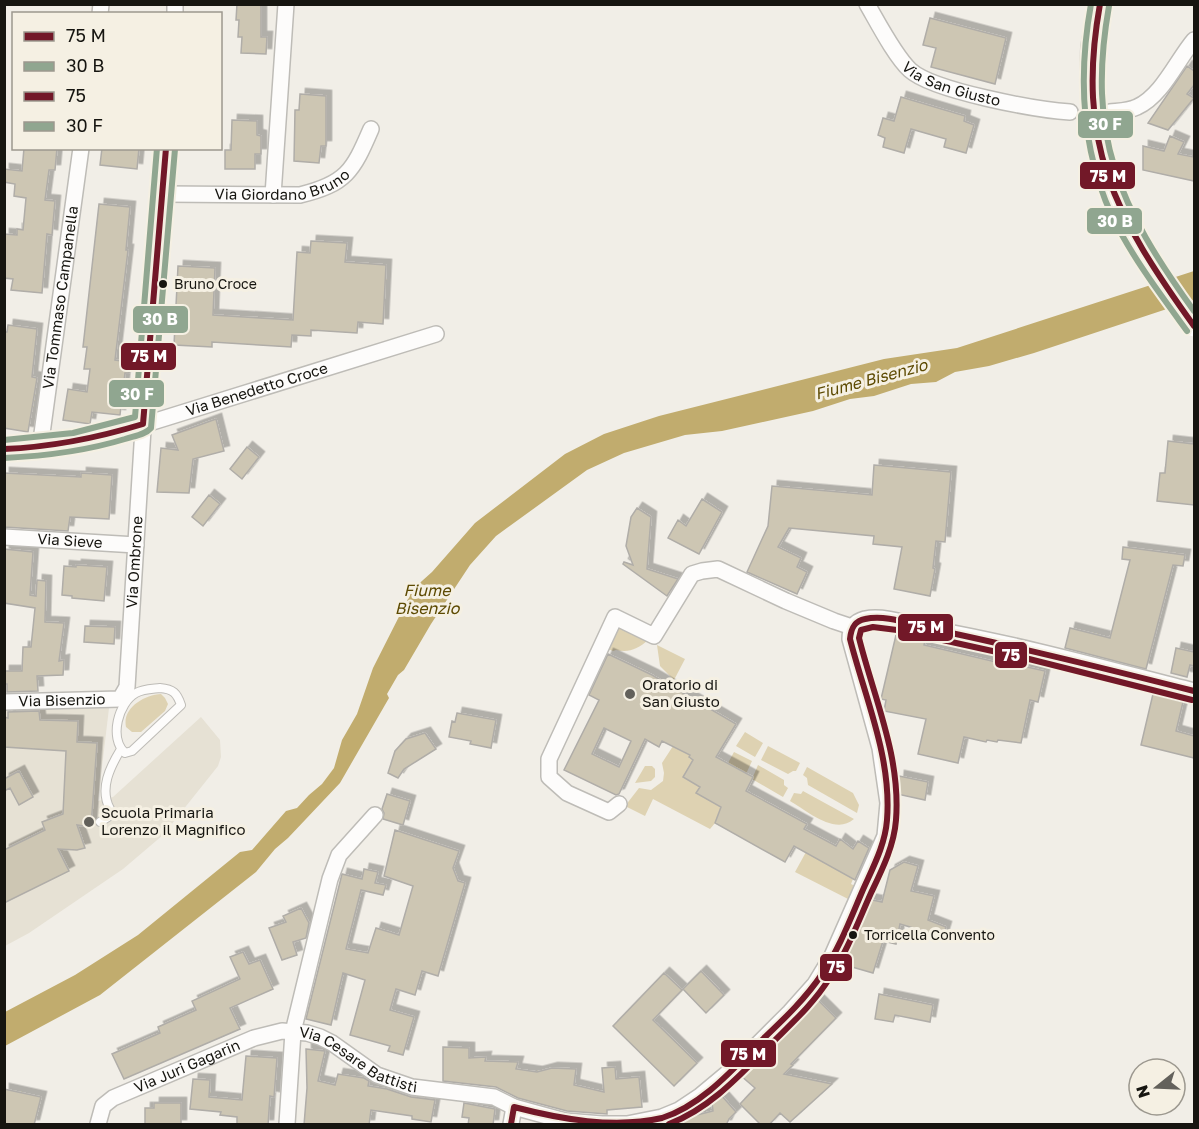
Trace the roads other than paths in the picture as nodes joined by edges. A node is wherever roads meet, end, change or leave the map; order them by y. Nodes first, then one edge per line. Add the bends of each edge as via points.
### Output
1 (286, 4) edge
2 (867, 4) edge
3 (1100, 4) edge
4 (1194, 40) edge
5 (1070, 112) dead end
6 (1110, 112) dead end
7 (371, 129) dead end
8 (81, 150) edge
9 (166, 150) edge
10 (164, 194) junction
11 (273, 195) junction
12 (1194, 326) edge
13 (436, 334) dead end
14 (143, 424) junction
15 (40, 448) junction
16 (4, 449) edge
17 (4, 537) edge
18 (136, 545) junction
19 (852, 627) junction
20 (1194, 691) edge
21 (122, 701) junction
22 (4, 702) edge
23 (121, 749) junction
24 (619, 804) dead end
25 (375, 815) dead end
26 (100, 822) dead end
27 (293, 1032) junction
28 (514, 1107) junction
29 (98, 1125) edge
30 (287, 1125) edge
31 (511, 1125) edge

1 - 11 street
2 - 5 street, Via San Giusto via 910,70 929,82 976,96
3 - 12 street, bridge via 1093,34 1091,81 1100,150 1116,202 1135,240
4 - 6 street via 1147,101 1137,108
7 - 11 street, Via Giordano Bruno via 356,164 338,182 300,195
8 - 15 street, Via Tommaso Campanella
9 - 10 street
10 - 11 street, Via Giordano Bruno
10 - 14 street
13 - 14 street, Via Benedetto Croce
14 - 15 street, Via Benedetto Croce via 92,440
14 - 18 street, Via Ombrone
15 - 16 street, Via Benedetto Croce
17 - 18 street, Via Sieve
18 - 21 street, Via Ombrone via 127,687
19 - 20 street via 862,620 881,619 1036,650
19 - 24 street via 718,569 692,574 654,636 615,617 549,759 549,777 567,793 609,812
19 - 28 street, Via Cesare Battisti via 851,646 880,748 887,820 885,836 862,893 815,984 720,1080 679,1110 662,1117 602,1124 565,1120
21 - 22 street, Via Bisenzio
21 - 23 lane via 118,729
21 - 23 lane via 136,693 160,688 175,692 181,705 132,751 125,753
23 - 26 lane via 106,782 108,817
25 - 27 street, Via Cesare Battisti via 339,855
27 - 28 street, Via Cesare Battisti via 320,1037 377,1075 412,1087 494,1097
27 - 29 street, Via Juri Gagarin via 254,1038 113,1098 103,1106
27 - 30 street
28 - 31 street

